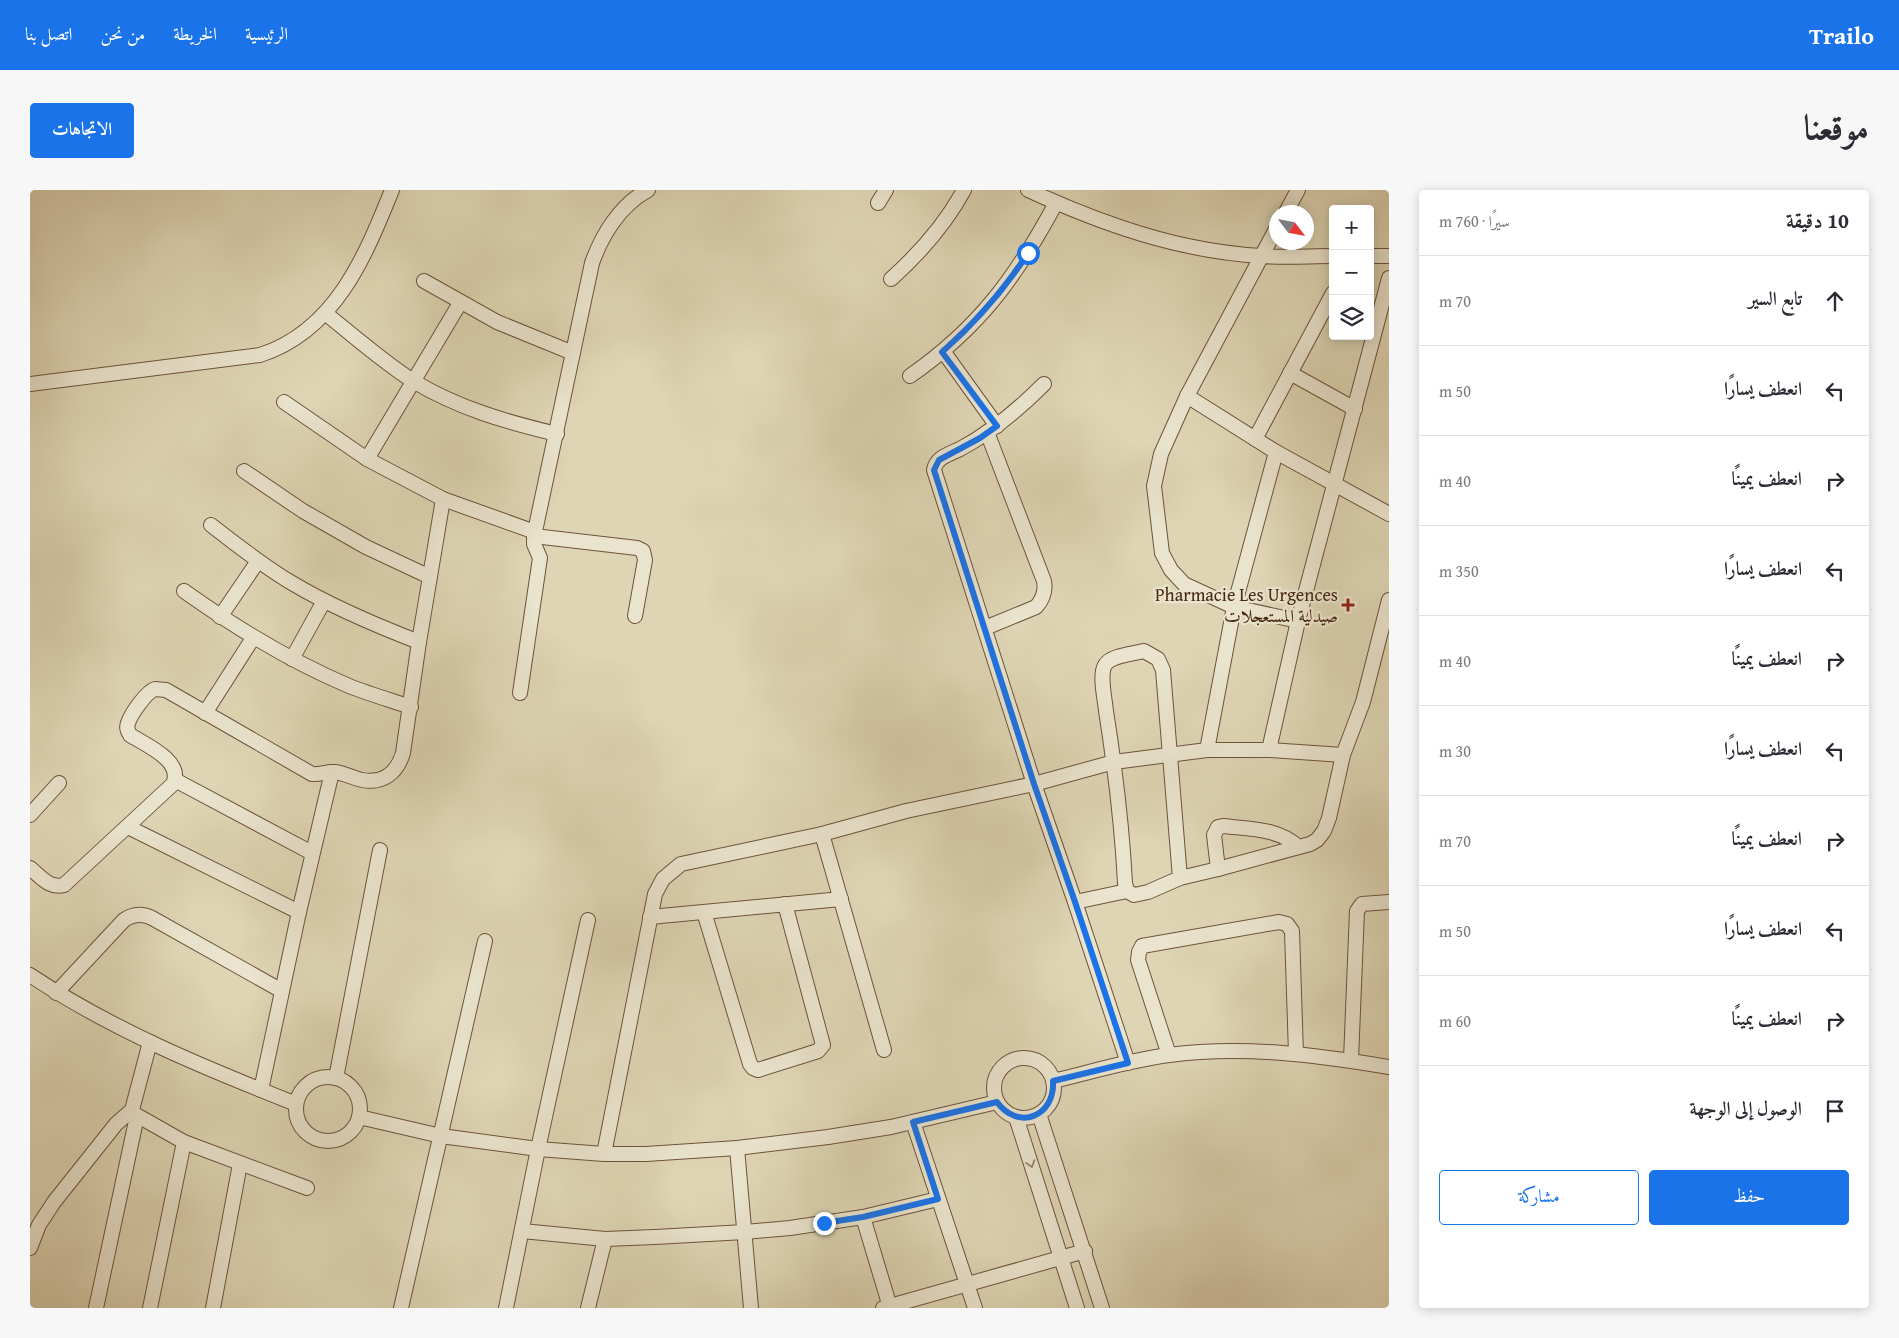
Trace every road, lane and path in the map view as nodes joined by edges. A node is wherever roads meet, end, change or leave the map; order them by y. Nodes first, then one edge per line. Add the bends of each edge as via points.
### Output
1 (392, 190) edge
2 (648, 190) edge
3 (886, 190) edge
4 (964, 190) edge
5 (1028, 190) edge
6 (1298, 190) edge
7 (878, 202) dead end
8 (1056, 203) junction
9 (1290, 205) edge
10 (1269, 242) edge
11 (1262, 256) junction
12 (1329, 256) edge
13 (1374, 256) edge
14 (1389, 256) edge
15 (1389, 278) edge
16 (890, 279) dead end
17 (424, 281) dead end
18 (1331, 295) edge
19 (460, 303) junction
20 (325, 312) junction
21 (942, 352) junction
22 (573, 353) junction
23 (1290, 372) junction
24 (910, 376) dead end
25 (414, 381) junction
26 (30, 384) edge
27 (1044, 384) dead end
28 (1187, 396) junction
29 (284, 402) dead end
30 (1355, 409) junction
31 (992, 429) junction
32 (557, 434) junction
33 (1255, 440) junction
34 (1276, 452) junction
35 (367, 459) junction
36 (244, 471) dead end
37 (1335, 486) junction
38 (444, 499) junction
39 (1389, 514) edge
40 (211, 525) dead end
41 (534, 534) junction
42 (258, 561) junction
43 (430, 577) junction
44 (184, 591) dead end
45 (1389, 600) edge
46 (324, 601) junction
47 (1234, 607) junction
48 (635, 616) dead end
49 (220, 617) junction
50 (1298, 621) junction
51 (985, 628) junction
52 (253, 638) junction
53 (419, 642) junction
54 (292, 659) junction
55 (520, 693) dead end
56 (411, 707) junction
57 (205, 713) junction
58 (1207, 750) junction
59 (1269, 750) junction
60 (1170, 754) junction
61 (1343, 755) junction
62 (1114, 762) junction
63 (332, 772) junction
64 (175, 780) junction
65 (59, 783) dead end
66 (1034, 784) junction
67 (30, 815) edge
68 (128, 826) junction
69 (822, 834) junction
70 (1298, 847) junction
71 (380, 850) dead end
72 (312, 853) junction
73 (30, 868) edge
74 (1218, 869) junction
75 (1180, 878) junction
76 (1127, 891) junction
77 (841, 899) junction
78 (1075, 902) junction
79 (1389, 902) edge
80 (785, 904) junction
81 (299, 912) junction
82 (704, 912) junction
83 (650, 917) junction
84 (588, 920) dead end
85 (485, 941) dead end
86 (30, 975) edge
87 (282, 991) junction
88 (56, 993) junction
89 (150, 1042) junction
90 (884, 1050) dead end
91 (1296, 1054) junction
92 (1169, 1055) junction
93 (1351, 1060) junction
94 (1128, 1063) junction
95 (1389, 1067) edge
96 (336, 1078) junction
97 (1053, 1081) junction
98 (261, 1090) junction
99 (997, 1102) junction
100 (296, 1104) junction
101 (134, 1114) junction
102 (1039, 1114) junction
103 (359, 1117) junction
104 (1016, 1117) junction
105 (913, 1122) junction
106 (441, 1136) junction
107 (184, 1142) junction
108 (737, 1148) junction
109 (538, 1149) junction
110 (604, 1154) junction
111 (240, 1164) junction
112 (307, 1188) dead end
113 (938, 1199) junction
114 (863, 1217) junction
115 (522, 1231) junction
116 (745, 1232) junction
117 (604, 1239) junction
118 (30, 1248) edge
119 (1085, 1251) junction
120 (1062, 1257) junction
121 (967, 1285) junction
122 (886, 1307) edge
123 (96, 1308) edge
124 (150, 1308) edge
125 (213, 1308) edge
126 (401, 1308) edge
127 (506, 1308) edge
128 (588, 1308) edge
129 (751, 1308) edge
130 (975, 1308) edge
131 (1078, 1308) edge
132 (1102, 1308) edge

1 - 20 street via 362,258
2 - 22 street via 630,203 599,243
3 - 7 street
4 - 16 street via 931,240
5 - 8 street
6 - 9 street
8 - 11 street via 1158,239 1207,250
8 - 21 street via 1003,289 981,316
10 - 11 street
11 - 12 street
11 - 28 street
13 - 14 street
15 - 30 street
17 - 19 street
18 - 23 street
19 - 22 street via 534,339
19 - 25 street
20 - 25 street via 372,352
20 - 26 street via 300,337 260,355
21 - 24 street
21 - 31 street
22 - 32 street
23 - 30 street
23 - 33 street
25 - 32 street via 507,422
25 - 35 street
27 - 31 street
28 - 33 street
28 - 47 street via 1161,454 1154,486 1162,553 1184,584
29 - 35 street
30 - 37 street
31 - 51 street via 939,460 934,470
31 - 51 street via 1045,591 1036,607
32 - 41 street
33 - 34 street
34 - 37 street
34 - 47 street
35 - 38 street
36 - 43 street via 303,511 366,547
37 - 39 street
37 - 50 street
38 - 41 street
38 - 43 street
40 - 42 street
41 - 48 street via 643,551 645,560
41 - 55 street via 540,558
42 - 46 street
42 - 49 street
43 - 53 street
44 - 49 street
45 - 61 street via 1363,702
46 - 53 street
46 - 54 street
47 - 50 street
47 - 58 street
49 - 52 street
50 - 59 street
51 - 66 street
52 - 54 street
52 - 57 street
53 - 56 street
54 - 56 street via 350,686
56 - 63 street via 403,753 396,770 371,781
57 - 63 street via 306,772 317,775
57 - 64 street via 166,690 155,688 148,692 128,722 130,735 173,764
58 - 59 street
58 - 60 street
59 - 61 street
60 - 62 street
60 - 62 street via 1162,670 1158,659 1144,651 1110,660 1103,670
60 - 75 street
61 - 70 street via 1324,832 1316,840
62 - 66 street
62 - 76 street
63 - 72 street
64 - 68 street
64 - 72 street
65 - 67 street
66 - 69 street via 906,811
66 - 78 street
68 - 73 street via 64,885 48,883
68 - 81 street
69 - 77 street
69 - 83 street via 681,864 658,886
70 - 74 street
70 - 74 street via 1280,834 1218,828 1214,835
71 - 96 street
72 - 81 street
74 - 75 street
75 - 76 street via 1148,892 1134,895
76 - 78 street
77 - 80 street
77 - 90 street
78 - 94 street
79 - 93 street via 1362,904 1357,911
80 - 82 street
80 - 82 street via 822,1045 818,1051 758,1070 750,1064
81 - 87 street
82 - 83 street
83 - 110 street
84 - 109 street
85 - 106 street
86 - 88 street
87 - 88 street via 152,918 138,914 124,920
87 - 98 street
88 - 89 street
89 - 98 street
89 - 101 street
91 - 92 street via 1220,1051
91 - 92 street via 1292,931 1287,924 1279,922 1142,946 1138,960
91 - 93 street
92 - 94 street
93 - 95 street
94 - 97 street
96 - 100 street via 315,1080 302,1090
96 - 103 street via 352,1088 357,1096
97 - 99 street via 1050,1072 1034,1059 1013,1059 1004,1064 994,1082
97 - 102 street via 1051,1100
98 - 100 street
99 - 104 street via 1008,1114
99 - 105 street
100 - 103 street via 300,1126 316,1140 338,1140 348,1134
101 - 107 street
101 - 118 street via 116,1124 50,1208
101 - 123 street
102 - 104 street
102 - 119 street
103 - 106 street
104 -> 120 street
105 - 108 street
105 - 113 street
106 - 109 street
106 - 126 street
107 - 111 street
107 - 124 street
108 - 110 street
108 - 116 street
109 - 110 street
109 - 115 street
111 - 112 street
111 - 125 street
113 - 114 street
113 - 121 street
114 - 116 street
114 - 122 street
115 - 117 street
115 - 127 street
116 - 117 street
116 - 129 street
117 - 128 street
119 - 120 street
119 - 132 street
120 - 121 street
120 - 131 street
121 - 122 street
121 - 130 street

